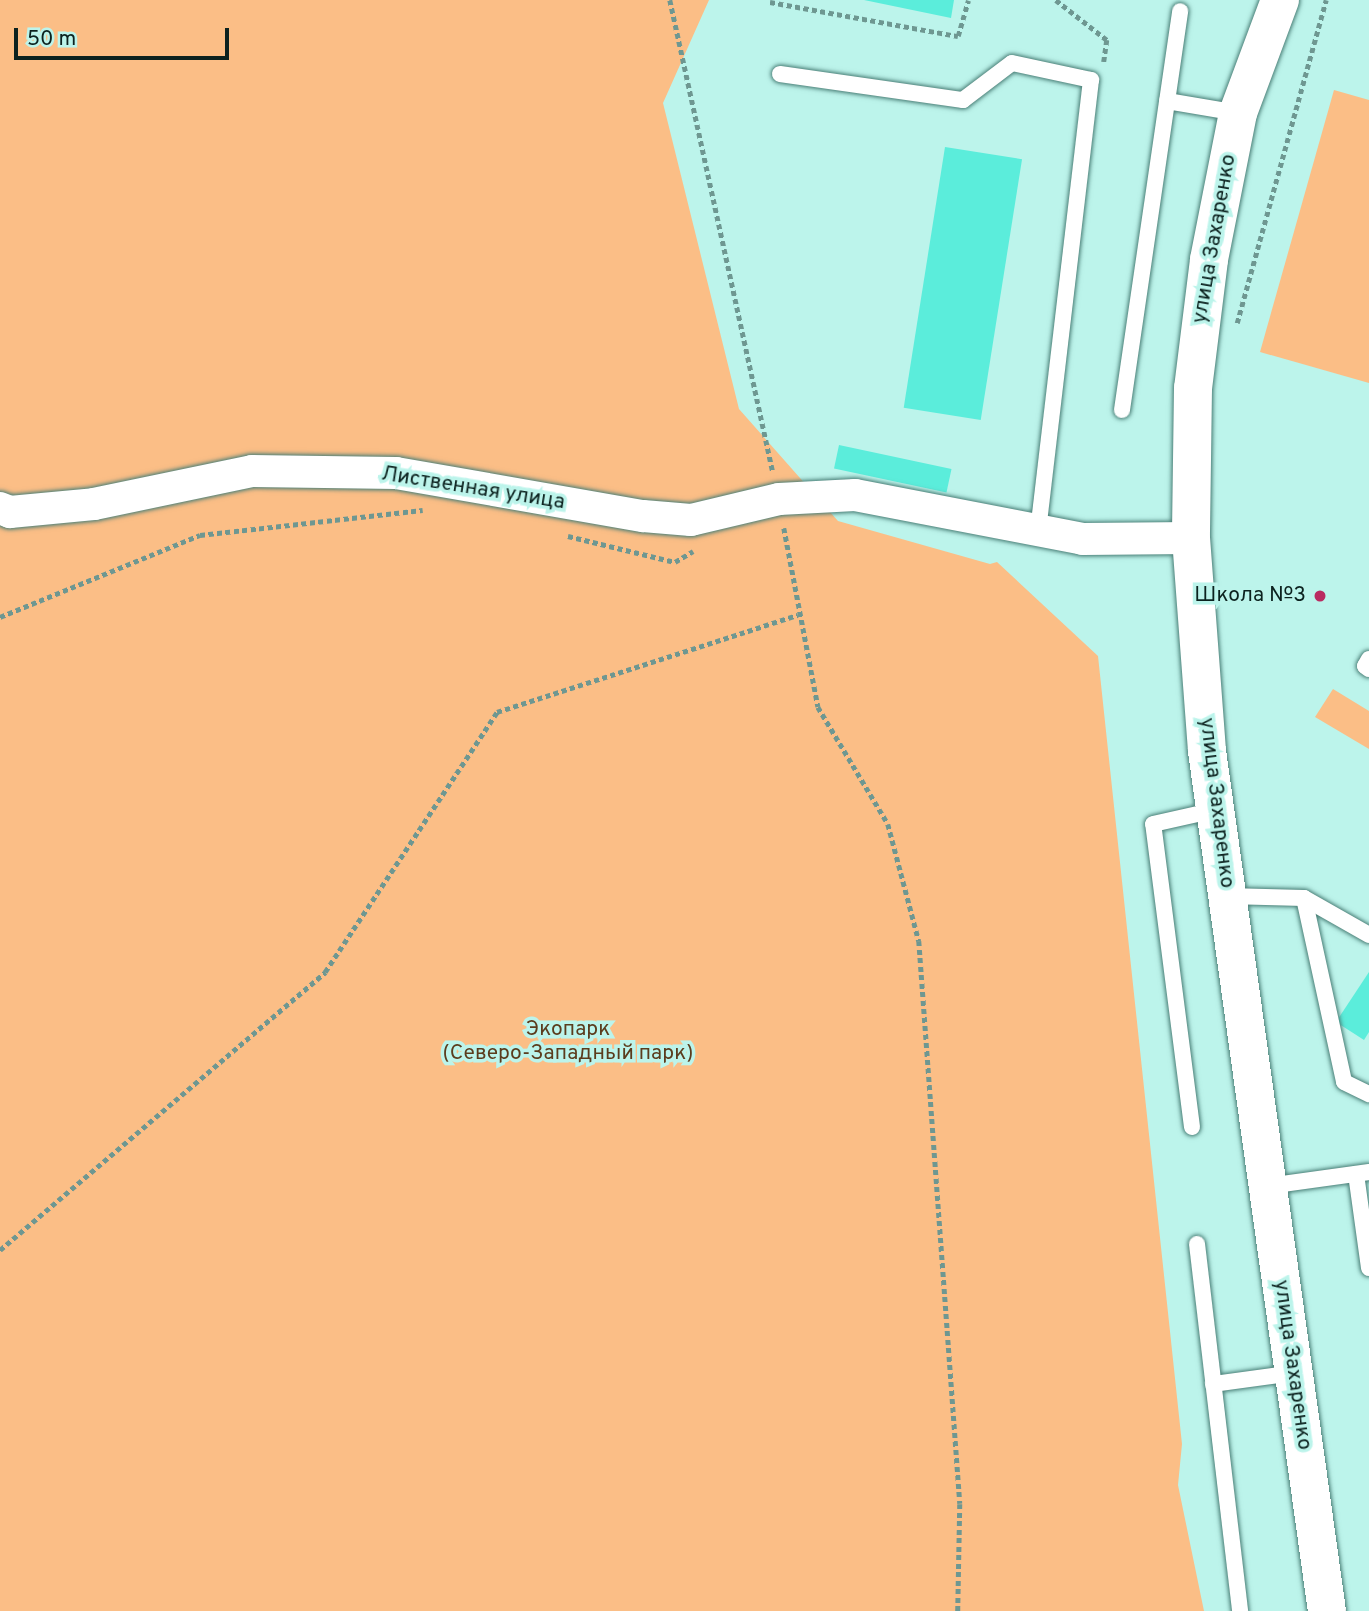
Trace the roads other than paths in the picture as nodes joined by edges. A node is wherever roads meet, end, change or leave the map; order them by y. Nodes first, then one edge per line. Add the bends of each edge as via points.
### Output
1 (1280, 0) edge
2 (1180, 11) dead end
3 (780, 74) dead end
4 (1167, 101) junction
5 (1238, 113) junction
6 (1122, 410) dead end
7 (0, 508) edge
8 (1038, 532) junction
9 (1191, 538) junction
10 (1369, 659) edge
11 (1369, 669) edge
12 (1215, 810) junction
13 (1227, 896) junction
14 (1304, 898) junction
15 (1369, 936) edge
16 (1369, 1094) edge
17 (1192, 1127) dead end
18 (1363, 1173) edge
19 (1268, 1186) junction
20 (1197, 1244) dead end
21 (1369, 1268) edge
22 (1294, 1373) junction
23 (1213, 1384) junction
24 (1240, 1611) edge
25 (1327, 1611) edge

1 - 5 street, улица Захаренко
2 - 4 lane
3 - 8 lane via 963,100 1012,63 1091,80
4 - 5 lane
4 - 6 lane
5 - 9 street, улица Захаренко via 1199,331 1190,446
7 - 8 street, Лиственная улица via 10,512 94,504 251,471 396,473 643,516 691,520 779,499 855,495
8 - 9 street, Лиственная улица via 1083,539
9 - 12 street, улица Захаренко
10 - 11 lane via 1364,666
12 - 13 street, улица Захаренко
12 - 17 lane via 1153,824
13 - 14 lane
13 - 19 street, улица Захаренко
14 - 15 lane
14 - 16 lane via 1344,1082
18 - 19 lane
18 - 21 lane
19 - 22 street, улица Захаренко
20 - 23 lane
22 - 23 lane
22 - 25 street, улица Захаренко
23 - 24 lane

